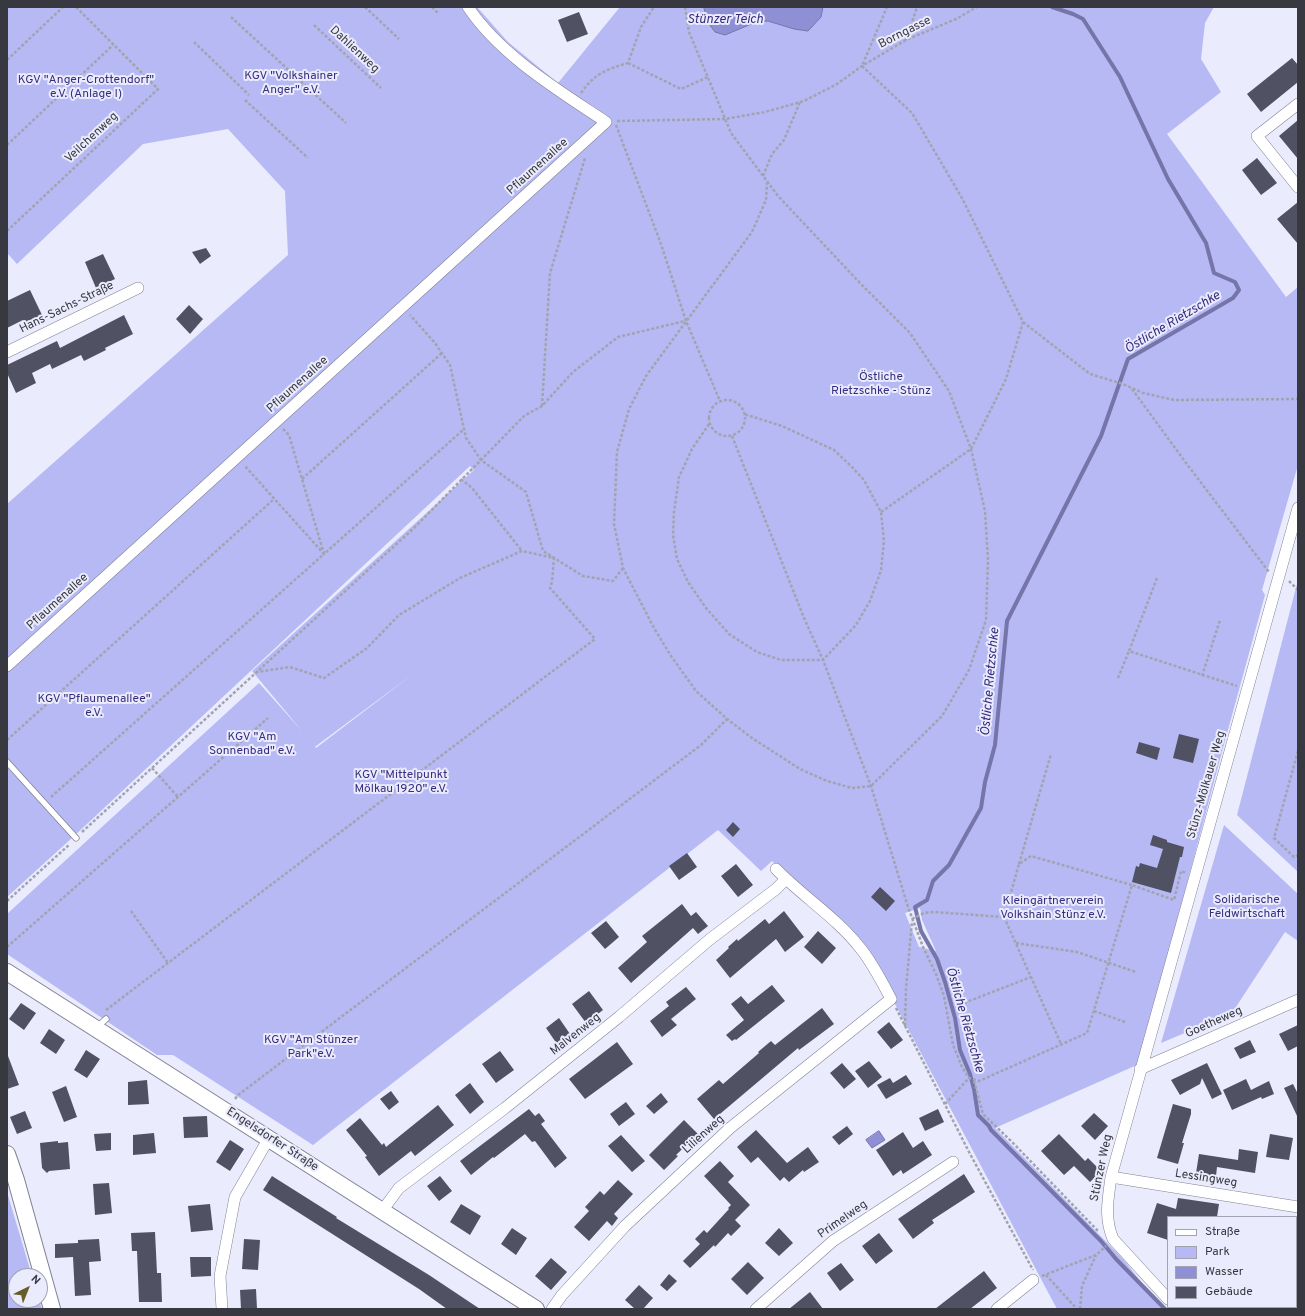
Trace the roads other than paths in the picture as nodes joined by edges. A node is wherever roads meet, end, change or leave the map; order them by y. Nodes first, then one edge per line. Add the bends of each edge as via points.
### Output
1 (468, 7) edge
2 (1298, 104) edge
3 (1298, 187) edge
4 (138, 288) dead end
5 (7, 352) edge
6 (1298, 508) edge
7 (7, 666) edge
8 (7, 762) edge
9 (76, 838) dead end
10 (776, 869) dead end
11 (786, 879) junction
12 (7, 972) edge
13 (1298, 1000) edge
14 (1140, 1069) junction
15 (269, 1138) junction
16 (7, 1154) edge
17 (953, 1162) dead end
18 (1111, 1177) junction
19 (1298, 1207) edge
20 (382, 1211) junction
21 (1035, 1279) road end
22 (1167, 1298) edge
23 (52, 1309) edge
24 (222, 1309) edge
25 (536, 1309) edge
26 (552, 1309) edge
27 (756, 1309) edge
28 (997, 1309) edge

1 - 7 street, Pflaumenallee via 490,35 545,81 606,122
2 - 3 street via 1257,136
4 - 5 street, Hans-Sachs-Straße
6 - 14 street, Stünz-Mölkauer Weg
8 - 9 lane
10 - 11 street
11 - 20 street, Malvenweg via 620,1017 399,1188
11 - 26 street, Lilienweg via 830,915 862,949 891,999 725,1133 626,1226
12 - 15 street, Engelsdorfer Straße via 101,1023
13 - 14 street, Goetheweg
14 - 18 street, Stünzer Weg
15 - 20 street, Engelsdorfer Straße
15 - 24 street via 235,1197 220,1276
16 - 23 street
17 - 27 street, Primelweg via 833,1241
18 - 19 street, Lessingweg
18 - 22 street, Stünzer Weg via 1106,1211 1113,1239
20 - 25 street, Engelsdorfer Straße
21 - 28 street

